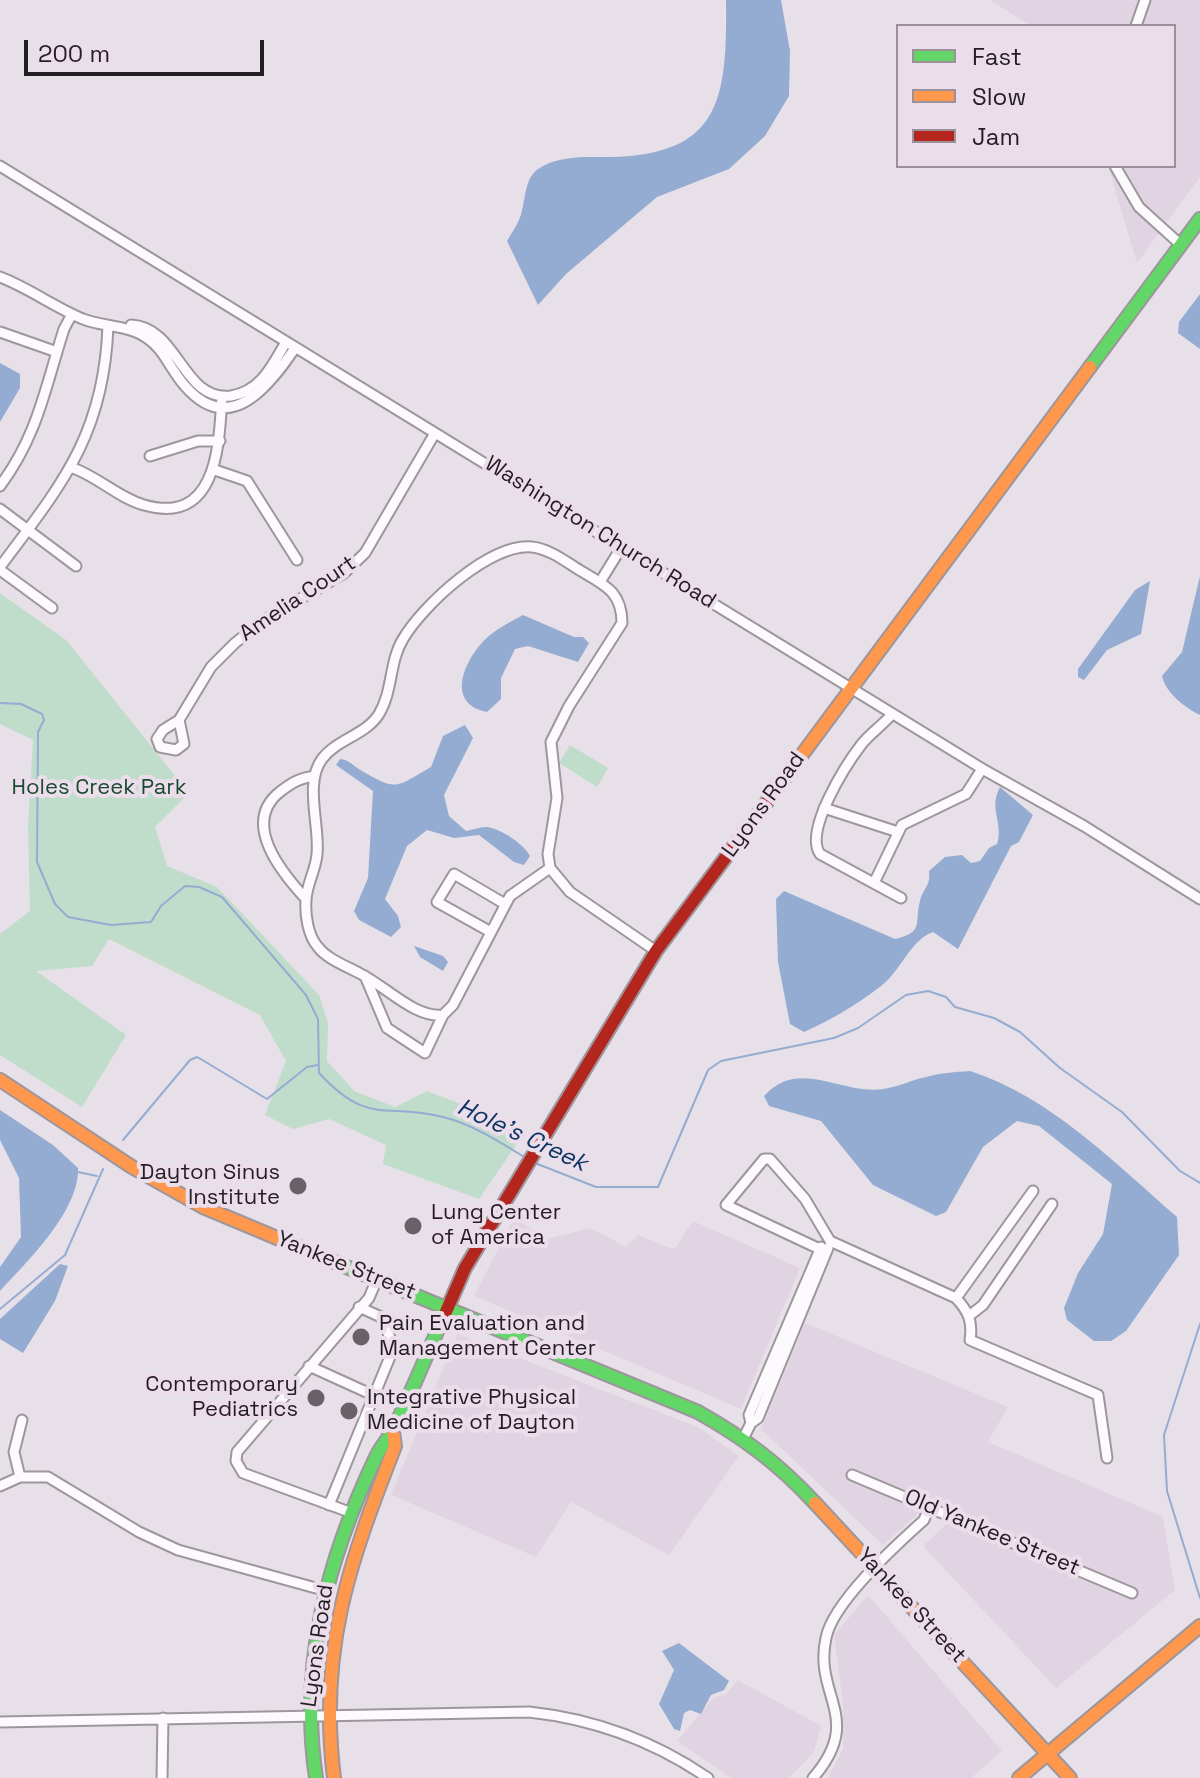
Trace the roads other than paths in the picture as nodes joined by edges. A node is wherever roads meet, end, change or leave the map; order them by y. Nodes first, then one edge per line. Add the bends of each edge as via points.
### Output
1 (1145, 0) edge
2 (1137, 24) edge
3 (0, 166) edge
4 (1116, 168) edge
5 (1200, 219) edge
6 (1181, 245) junction
7 (0, 277) edge
8 (72, 314) junction
9 (108, 326) junction
10 (0, 332) edge
11 (290, 345) junction
12 (57, 352) junction
13 (222, 402) junction
14 (435, 433) junction
15 (220, 441) junction
16 (150, 456) dead end
17 (73, 468) junction
18 (215, 470) junction
19 (0, 486) edge
20 (0, 509) edge
21 (28, 530) junction
22 (621, 548) junction
23 (297, 560) dead end
24 (76, 566) dead end
25 (0, 569) edge
26 (600, 582) junction
27 (52, 608) dead end
28 (850, 686) junction
29 (892, 714) junction
30 (179, 720) dead end
31 (982, 769) junction
32 (315, 776) junction
33 (824, 808) junction
34 (898, 832) junction
35 (550, 868) junction
36 (874, 883) junction
37 (901, 898) dead end
38 (306, 899) junction
39 (1200, 899) edge
40 (505, 904) junction
41 (489, 931) junction
42 (656, 951) junction
43 (365, 976) junction
44 (443, 1015) junction
45 (0, 1080) edge
46 (1033, 1191) dead end
47 (1052, 1204) dead end
48 (830, 1241) junction
49 (822, 1251) junction
50 (377, 1279) junction
51 (956, 1298) junction
52 (359, 1307) junction
53 (446, 1307) junction
54 (969, 1316) junction
55 (309, 1366) junction
56 (375, 1396) junction
57 (22, 1420) dead end
58 (367, 1420) junction
59 (393, 1431) junction
60 (744, 1437) junction
61 (1107, 1458) dead end
62 (852, 1475) dead end
63 (20, 1477) junction
64 (0, 1486) edge
65 (329, 1505) junction
66 (929, 1507) junction
67 (352, 1513) junction
68 (876, 1569) junction
69 (323, 1590) junction
70 (1132, 1593) dead end
71 (1200, 1626) edge
72 (307, 1715) junction
73 (327, 1716) junction
74 (163, 1718) junction
75 (0, 1722) edge
76 (1049, 1753) junction
77 (162, 1778) edge
78 (316, 1778) edge
79 (334, 1778) edge
80 (708, 1778) edge
81 (813, 1778) edge
82 (1019, 1778) edge
83 (1070, 1778) edge

1 - 2 street
3 - 11 street, Washington Church Road
4 - 6 street via 1139,207
5 - 6 main road, Lyons Road
6 - 28 main road, Lyons Road
7 - 8 street
8 - 9 street
8 - 12 street
9 - 13 street via 136,325 163,338 200,388
9 - 17 street via 97,404
10 - 12 street
11 - 13 street via 250,391
11 - 14 street, Washington Church Road
12 - 19 street via 35,429
13 - 15 street
14 - 22 street, Washington Church Road
14 - 30 street, Amelia Court via 365,553 343,574 235,643 211,667
15 - 16 street via 198,441
15 - 18 street
17 - 18 street via 142,505 165,508 187,502
17 - 21 street
18 - 23 street via 247,481
20 - 21 street
21 - 24 street
21 - 25 street
22 - 26 street
22 - 28 street, Washington Church Road
25 - 27 street
26 - 32 street via 545,550 529,547 499,554 467,572 402,641 379,714 322,759
26 - 35 street via 618,595 622,623 551,742 557,798 549,837
28 - 29 street, Washington Church Road
28 - 42 main road, Lyons Road
29 - 31 street, Washington Church Road
29 - 33 street via 862,744
31 - 34 street via 966,794 927,811
31 - 39 street, Washington Church Road
32 - 38 street via 317,854
32 - 38 street via 299,778 264,811 273,858
33 - 34 street
33 - 36 street via 816,847 820,854
34 - 36 street
35 - 40 street
35 - 42 street via 570,892
36 - 37 street
38 - 43 street via 307,924 318,947
40 - 41 street
40 - 41 street via 454,874 437,902
41 - 44 street
42 - 53 main road, Lyons Road
43 - 44 street via 417,1012
43 - 44 street via 387,1028 425,1053
45 - 50 main road, Yankee Street via 176,1193
46 - 51 street
47 - 54 street via 983,1305
48 - 49 street
48 - 49 street via 777,1163 764,1159 726,1205
48 - 51 street
49 - 60 street via 758,1418
50 - 52 street
50 - 53 main road, Yankee Street
51 - 54 street
52 - 55 street
52 - 56 street via 381,1317 394,1347
53 - 59 main road, Lyons Road
53 - 60 main road, Yankee Street via 698,1412
54 - 61 street via 970,1340 1098,1395
55 - 56 street
55 - 65 street via 237,1452 236,1461 243,1473
56 - 58 street
57 - 63 street via 14,1452
58 - 59 street
58 - 65 street
59 - 67 main road, Lyons Road
59 - 73 main road, Lyons Road via 395,1446 342,1585 326,1676
60 - 68 main road, Yankee Street via 781,1466
62 - 66 street, Old Yankee Street
63 - 64 street
63 - 69 street via 54,1479 178,1550
65 - 67 street
66 - 68 street via 924,1520
66 - 70 street, Old Yankee Street
67 - 69 main road, Lyons Road
68 - 76 main road, Yankee Street
68 - 81 street via 840,1609 826,1635 825,1668 837,1724 829,1760
69 - 72 main road, Lyons Road
71 - 76 main road
72 - 73 street
72 - 74 street
72 - 78 main road, Lyons Road
73 - 79 main road, Lyons Road
73 - 80 street via 506,1711 551,1715 623,1734
74 - 75 street
74 - 77 street
76 - 82 main road
76 - 83 main road, Yankee Street

